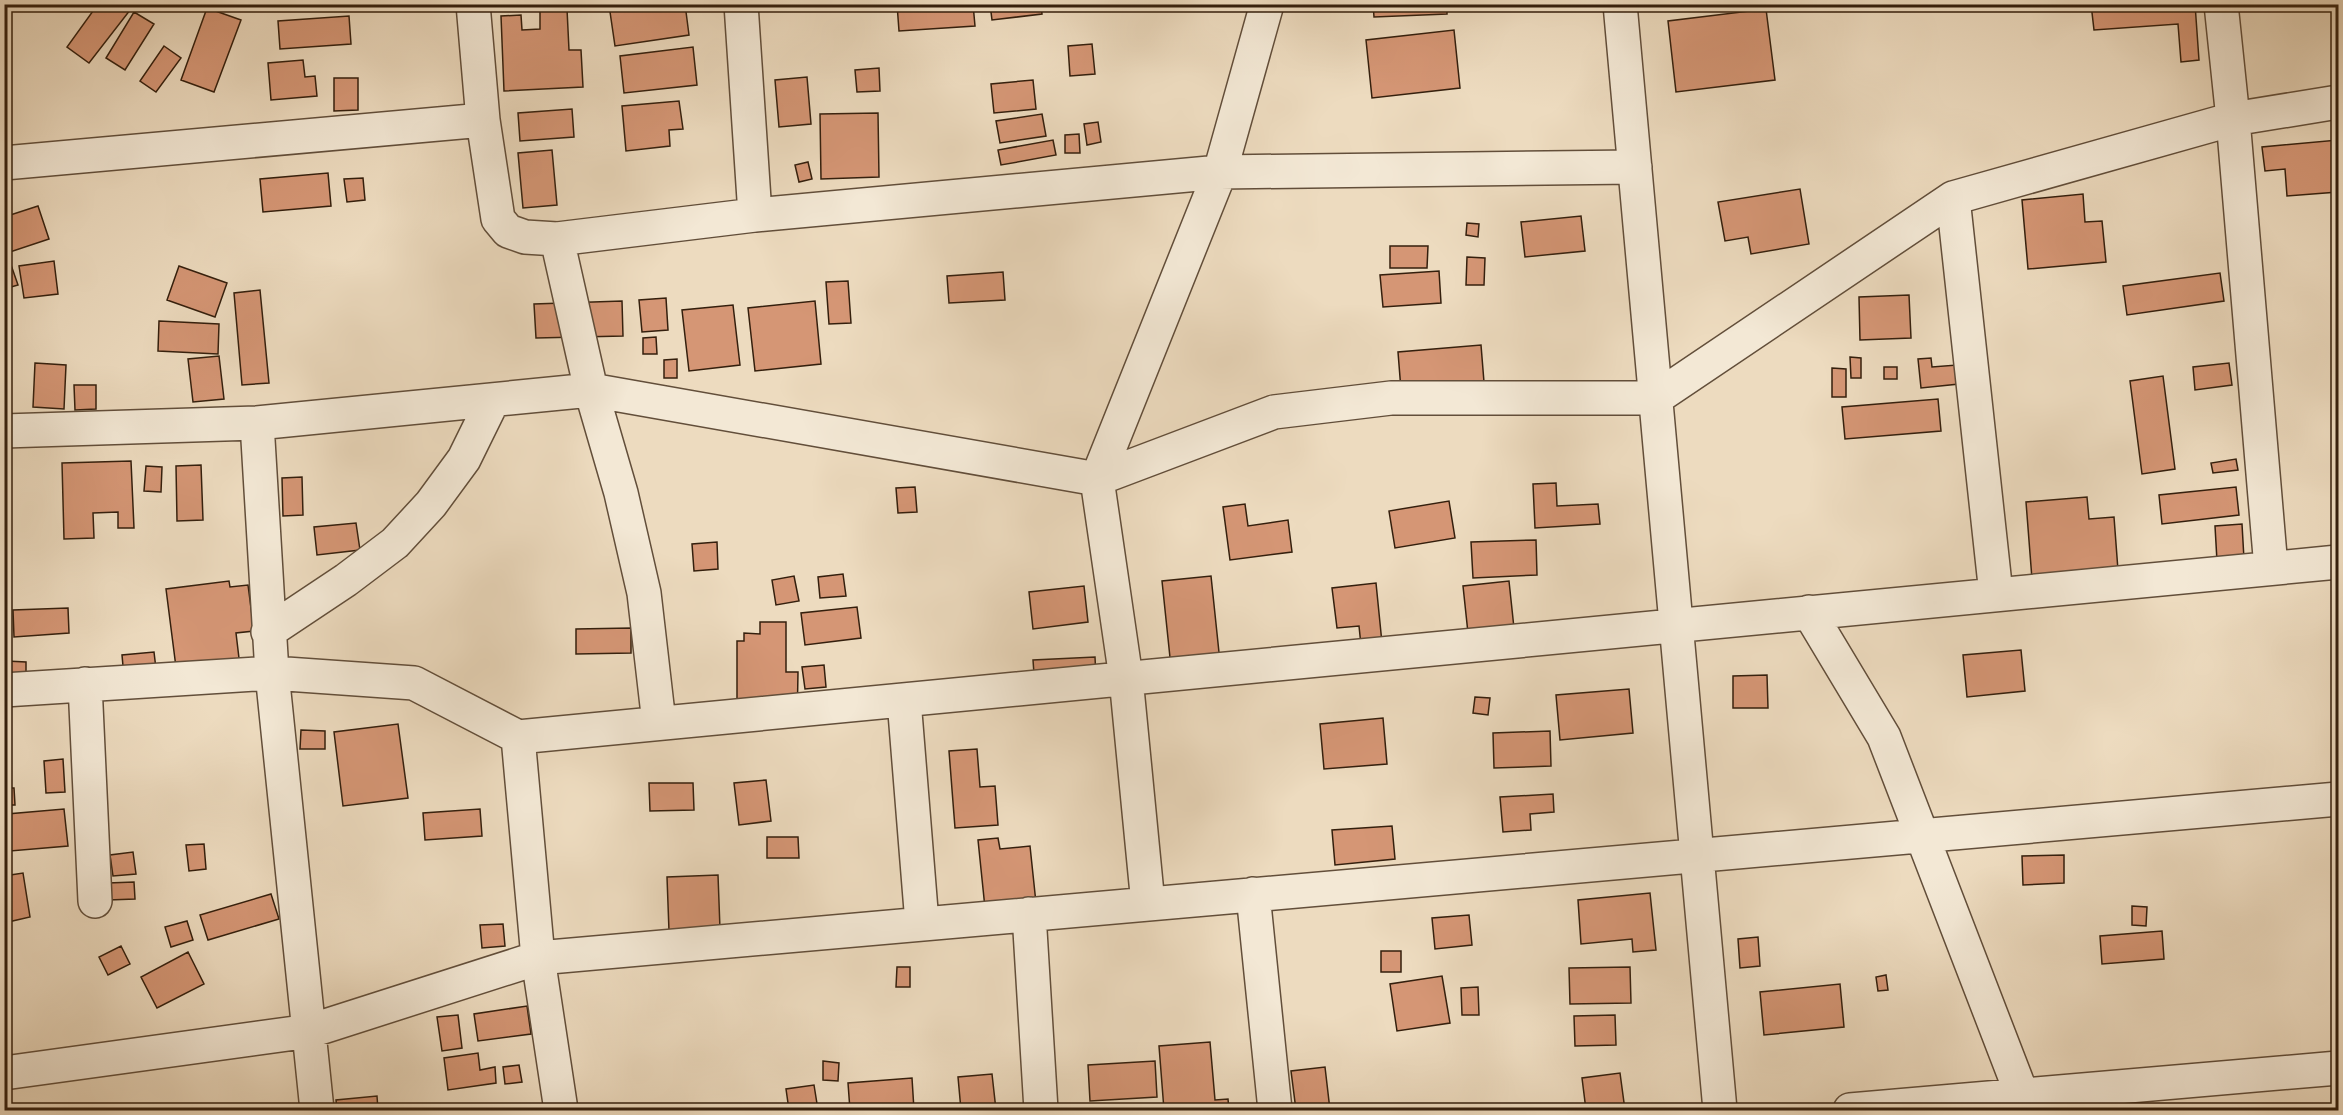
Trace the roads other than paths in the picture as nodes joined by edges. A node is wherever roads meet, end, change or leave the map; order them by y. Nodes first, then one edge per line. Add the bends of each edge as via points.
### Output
1 (474, 4) edge
2 (741, 4) edge
3 (1267, 4) edge
4 (1620, 4) edge
5 (2221, 4) edge
6 (2338, 102) edge
7 (2233, 119) junction
8 (483, 120) junction
9 (4, 163) edge
10 (1635, 167) junction
11 (1220, 172) junction
12 (1953, 198) junction
13 (755, 215) junction
14 (556, 239) junction
15 (591, 390) junction
16 (1656, 398) junction
17 (493, 400) junction
18 (257, 423) junction
19 (4, 431) edge
20 (1097, 479) junction
21 (2338, 562) edge
22 (2271, 568) junction
23 (1996, 594) junction
24 (1809, 612) junction
25 (1676, 625) junction
26 (268, 632) junction
27 (272, 674) junction
28 (1126, 678) junction
29 (85, 684) junction
30 (4, 690) edge
31 (904, 700) junction
32 (659, 723) junction
33 (518, 736) junction
34 (2338, 799) edge
35 (1922, 836) junction
36 (1697, 855) junction
37 (1253, 894) junction
38 (95, 901) dead end
39 (1148, 904) junction
40 (1029, 914) junction
41 (922, 923) junction
42 (538, 958) junction
43 (310, 1031) junction
44 (2338, 1068) edge
45 (4, 1073) edge
46 (2338, 1073) edge
47 (2022, 1095) junction
48 (317, 1110) edge
49 (561, 1110) edge
50 (1041, 1110) edge
51 (1275, 1110) edge
52 (1720, 1110) edge
53 (1850, 1110) edge

1 - 8 street
2 - 13 street
3 - 11 street
4 - 10 street
5 - 7 street
6 - 7 street
7 - 12 street
7 - 22 street
8 - 9 street
8 - 14 street via 498,219 508,231 525,237
10 - 11 street
10 - 16 street
11 - 13 street
11 - 20 street
12 - 16 street
12 - 23 street
13 - 14 street
14 - 15 street
15 - 17 street
15 - 20 street
15 - 32 street via 621,493 644,593
16 - 20 street via 1390,398 1274,412
16 - 25 street
17 - 18 street
17 - 26 street via 464,459 431,504 395,543
18 - 19 street
18 - 26 street
20 - 28 street
21 - 22 street
22 - 23 street
23 - 24 street
24 - 25 street
24 - 35 street via 1884,737
25 - 28 street
25 - 36 street
26 - 27 street
27 - 29 street
27 - 33 street via 414,683
27 - 43 street
28 - 31 street
28 - 39 street
29 - 30 street
29 - 38 street
31 - 32 street
31 - 41 street
32 - 33 street
33 - 42 street
34 - 35 street
35 - 36 street
35 - 47 street
36 - 37 street
36 - 52 street
37 - 39 street
37 - 51 street
39 - 40 street
40 - 41 street
40 - 50 street
41 - 42 street
42 - 43 street
42 - 49 street
43 - 45 street
43 - 48 street
44 - 46 street
44 - 47 street
47 - 53 street

